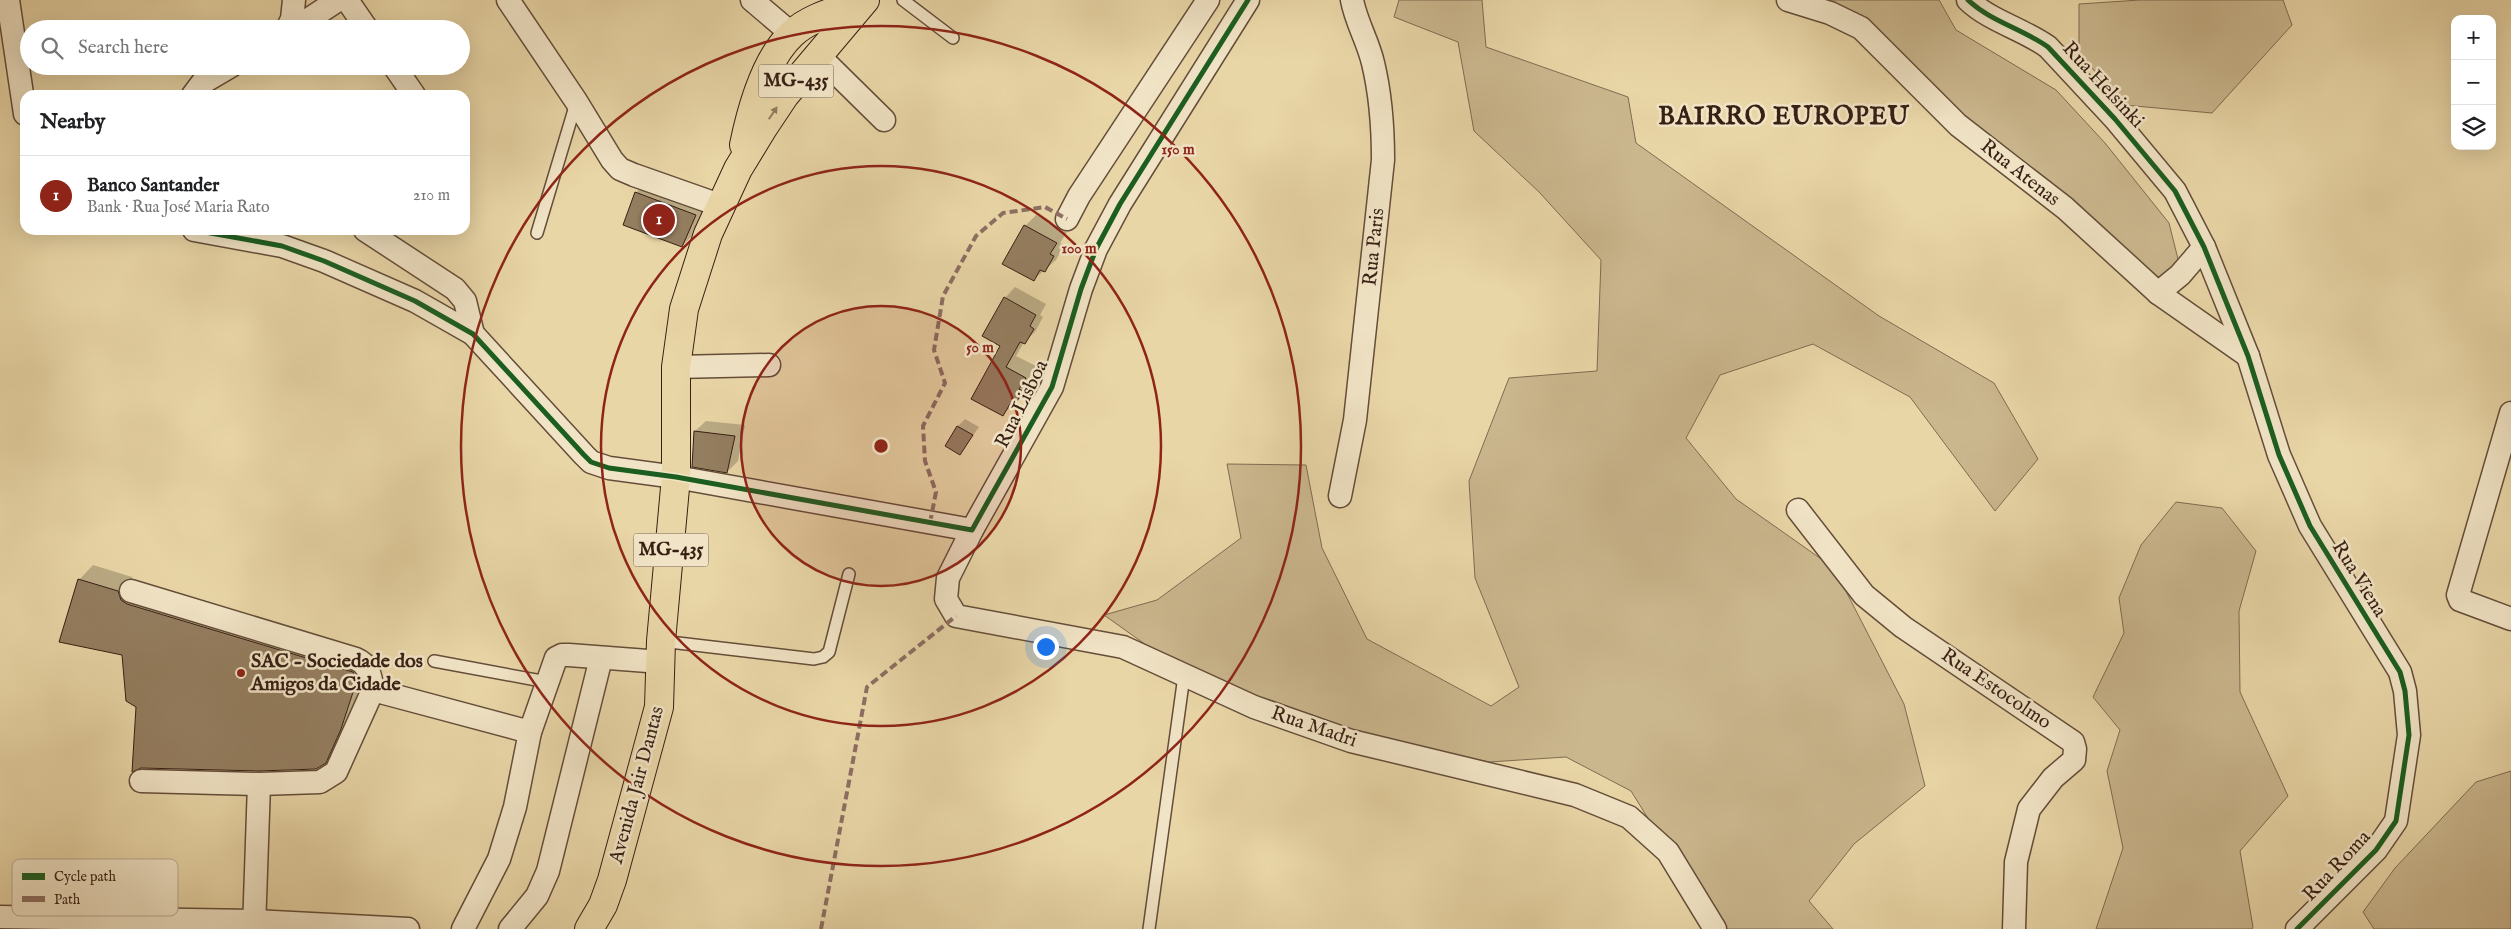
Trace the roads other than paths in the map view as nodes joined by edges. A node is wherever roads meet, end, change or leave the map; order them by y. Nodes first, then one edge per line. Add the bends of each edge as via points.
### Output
1 (8, 0) edge
2 (294, 0) edge
3 (338, 0) edge
4 (347, 0) edge
5 (508, 0) edge
6 (752, 0) edge
7 (865, 0) edge
8 (903, 0) edge
9 (1208, 0) edge
10 (1248, 0) edge
11 (1352, 0) edge
12 (1788, 0) edge
13 (1968, 0) edge
14 (292, 20) edge
15 (308, 20) edge
16 (361, 20) edge
17 (792, 34) junction
18 (954, 38) dead end
19 (818, 55) junction
20 (216, 75) edge
21 (400, 75) edge
22 (21, 90) edge
23 (197, 90) edge
24 (411, 90) edge
25 (576, 101) junction
26 (884, 120) dead end
27 (738, 170) junction
28 (722, 206) junction
29 (1067, 219) dead end
30 (537, 233) dead end
31 (222, 235) edge
32 (373, 235) edge
33 (2204, 247) junction
34 (2158, 293) junction
35 (472, 334) junction
36 (2248, 356) junction
37 (770, 364) dead end
38 (676, 367) junction
39 (2511, 413) edge
40 (676, 477) junction
41 (1340, 496) dead end
42 (1798, 510) dead end
43 (972, 530) junction
44 (849, 574) dead end
45 (131, 591) dead end
46 (2511, 619) edge
47 (661, 651) junction
48 (601, 658) junction
49 (434, 661) dead end
50 (1184, 676) junction
51 (546, 682) junction
52 (372, 690) junction
53 (530, 732) junction
54 (141, 781) dead end
55 (259, 784) junction
56 (2396, 821) joint
57 (0, 916) edge
58 (254, 925) edge
59 (408, 929) edge
60 (464, 929) edge
61 (510, 929) edge
62 (589, 929) edge
63 (1149, 929) edge
64 (1715, 929) edge
65 (2014, 929) edge
66 (2297, 929) edge

1 - 22 street
2 - 14 street
3 - 15 street
4 - 16 street
5 - 25 street
6 - 17 street
7 - 17 main road, Avenida Jair Dantas via 818,18
7 - 19 main road, Avenida Jair Dantas / MG-435
8 - 18 lane
9 - 29 street
10 - 43 street, Rua Lisboa via 1120,204 1096,249 1080,290 1052,387
11 - 41 street, Rua Paris via 1354,14 1373,62 1383,120 1383,160 1355,420
12 - 34 street, Rua Atenas via 1830,13 1861,28 1958,125 2065,208
13 - 33 street, Rua Helsinki via 1978,9 2048,47 2169,183
17 - 27 main road, Avenida Jair Dantas via 773,59 761,86
19 - 26 street
27 -> 19 main road, Avenida Jair Dantas / MG-435 via 785,95
20 - 23 street
21 - 24 street
25 - 28 street via 620,168
25 - 30 lane
27 - 28 main road, Avenida Jair Dantas / MG-435
28 - 38 main road, Avenida Jair Dantas / MG-435 via 708,234 684,309
31 - 35 street via 282,246 324,261 415,301
32 - 35 street via 455,289 465,301
33 - 34 street via 2180,275
33 - 36 street, Rua Helsinki
34 - 36 street, Rua Atenas
35 - 40 street via 591,462 609,468
36 - 56 street, Rua Viena via 2279,455 2310,526 2400,672 2409,735
37 - 38 street
38 - 40 main road, Avenida Jair Dantas / MG-435
39 - 46 street via 2459,588 2460,600
40 - 43 street
40 - 47 main road, Avenida Jair Dantas / MG-435
42 - 65 street, Rua Estocolmo via 1864,595 1903,627 2069,737 2076,749 2074,760 2028,809 2016,862
43 - 50 street, Rua Madri via 948,578 946,599 956,616 1123,647
44 - 47 lane via 829,652 823,657
45 - 52 street via 356,658 370,671
47 - 48 street
47 - 62 main road, Avenida Jair Dantas / MG-435 via 659,707 612,880
48 - 51 street via 558,656
48 - 61 street via 548,871 536,896
49 - 51 lane
50 - 63 lane
50 - 64 street, Rua Madri via 1254,707 1351,741 1575,795 1629,817 1668,852
51 - 53 street
52 - 53 street
52 - 55 street via 332,777 320,782
53 - 60 street via 504,843 487,886
54 - 55 street
55 - 58 street
56 - 66 street, Rua Roma via 2376,850
57 - 58 street
58 - 59 street

